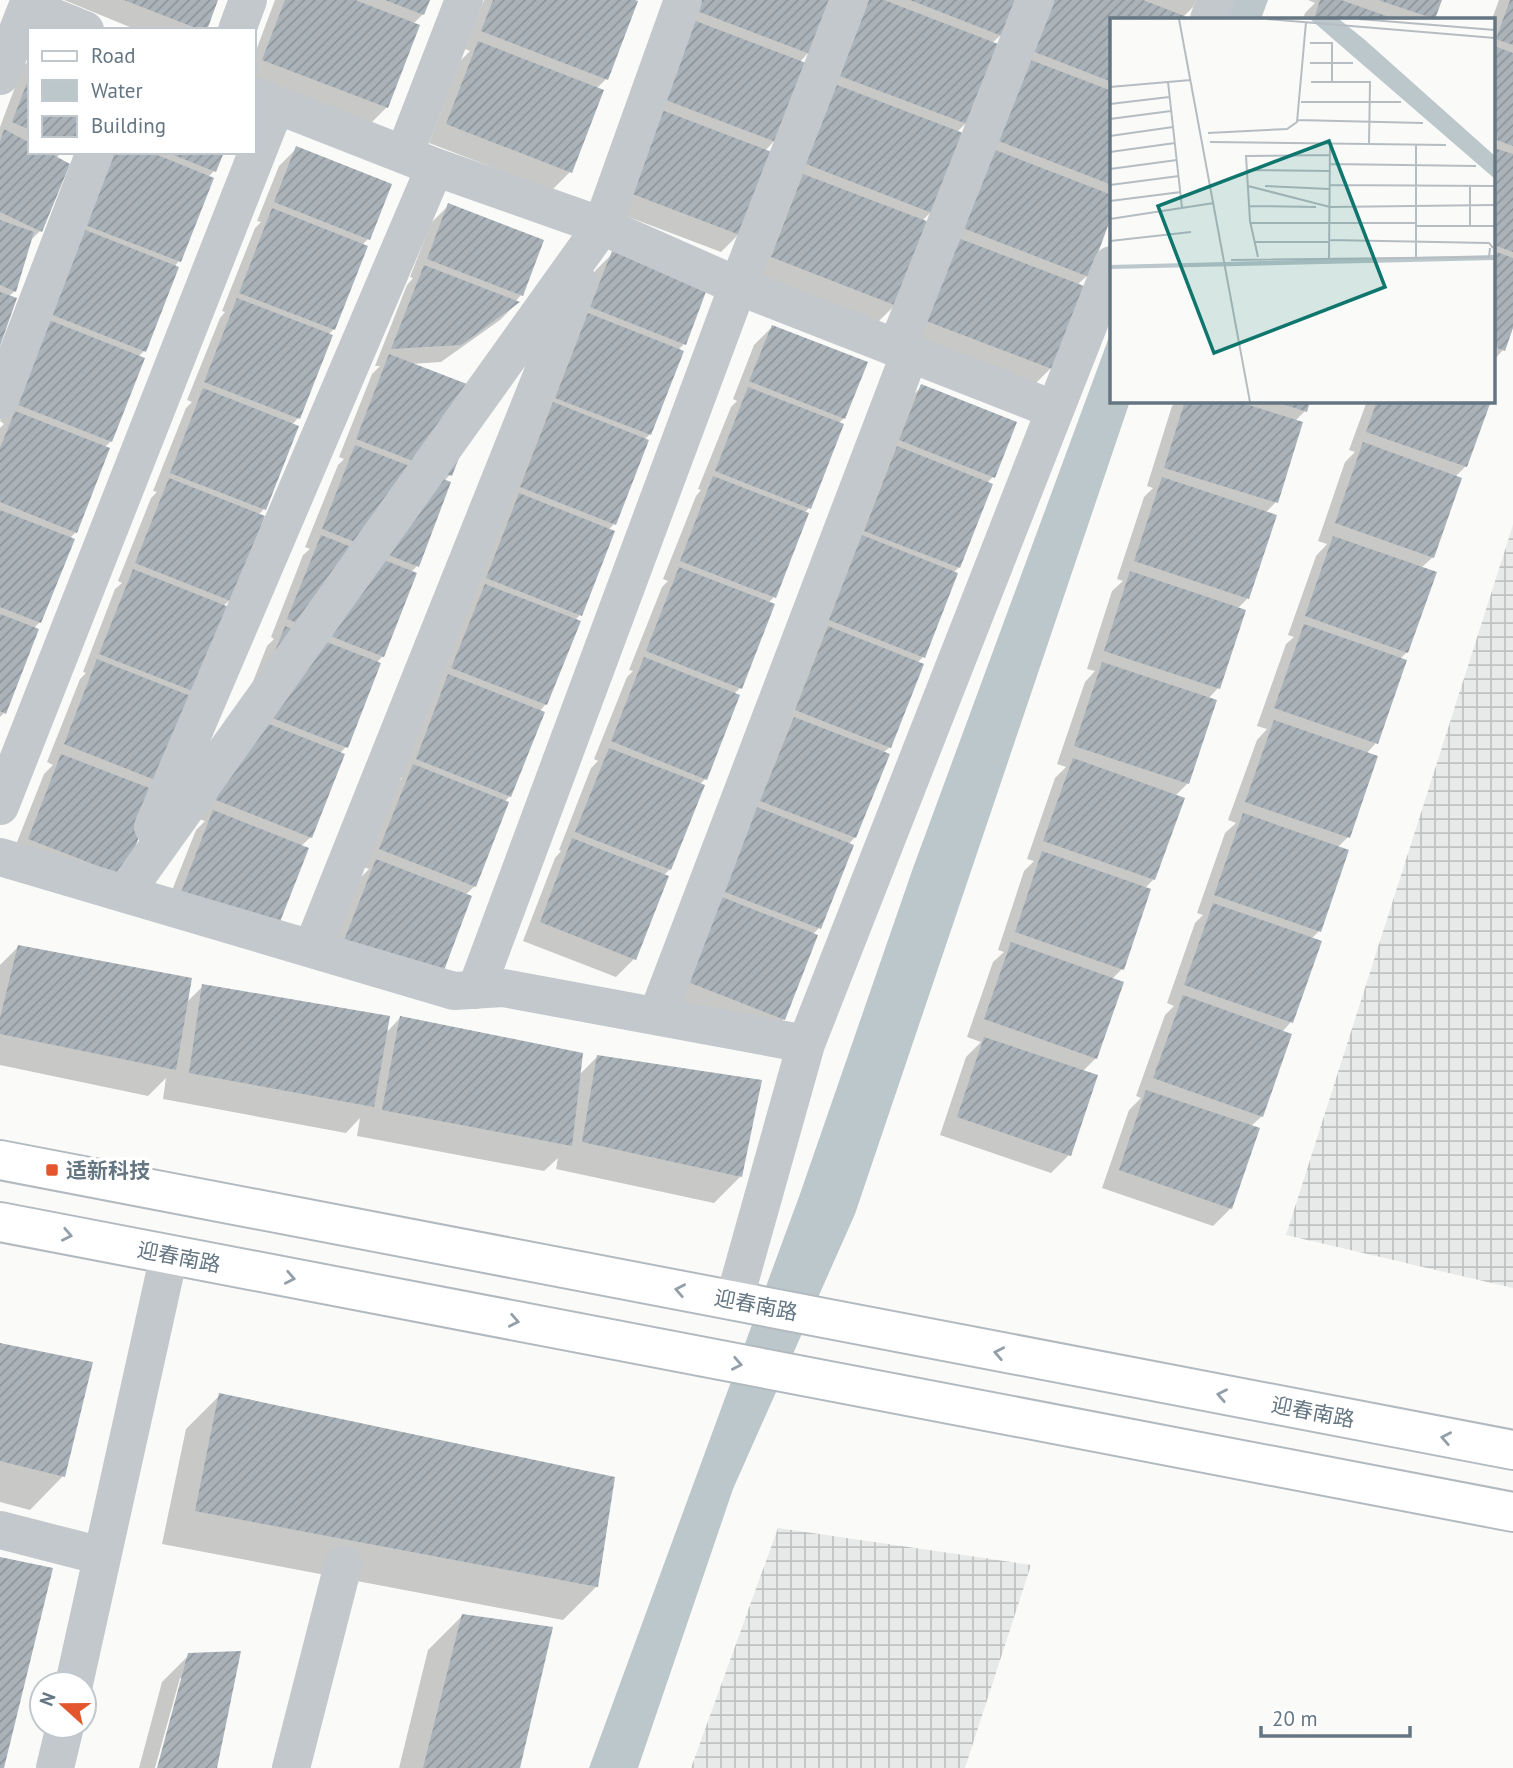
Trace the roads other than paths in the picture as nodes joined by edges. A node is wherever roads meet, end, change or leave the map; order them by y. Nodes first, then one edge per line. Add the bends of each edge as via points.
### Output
1 (248, 0) edge
2 (464, 0) edge
3 (683, 0) edge
4 (849, 0) edge
5 (1035, 0) edge
6 (1216, 0) edge
7 (29, 4) edge
8 (1209, 18) edge
9 (81, 28) edge
10 (237, 28) edge
11 (0, 76) edge
12 (265, 100) edge
13 (256, 124) edge
14 (94, 154) edge
15 (245, 154) edge
16 (420, 161) junction
17 (603, 226) junction
18 (1110, 270) edge
19 (738, 286) junction
20 (903, 350) junction
21 (0, 400) edge
22 (1055, 410) junction
23 (0, 806) edge
24 (0, 857) edge
25 (125, 893) junction
26 (312, 949) junction
27 (476, 990) junction
28 (656, 1016) junction
29 (806, 1044) junction
30 (0, 1160) edge
31 (0, 1222) edge
32 (169, 1255) junction
33 (734, 1301) junction
34 (1513, 1450) edge
35 (1513, 1512) edge
36 (0, 1531) edge
37 (102, 1556) junction
38 (343, 1565) dead end
39 (77, 1670) edge
40 (62, 1740) edge
41 (55, 1768) edge
42 (290, 1768) edge

1 - 10 street
2 - 16 street
3 - 17 street
4 - 19 street
5 - 20 street
6 - 8 street
7 - 9 street
7 - 11 street
12 - 13 street
12 - 16 street
14 - 21 street
15 - 23 street
16 - 17 street
16 - 25 street
17 - 19 street
17 - 25 street
17 - 26 street
18 - 22 street
19 - 20 street
19 - 27 street
20 - 22 street
20 - 28 street
22 - 29 street
24 - 25 street
25 - 26 street
26 - 27 street via 454,991
27 - 28 street via 503,988
28 - 29 street
29 - 33 street
33 -> 30 main road, 迎春南路
31 -> 32 main road, 迎春南路
32 -> 35 main road, 迎春南路
32 - 37 street
34 -> 33 main road, 迎春南路
36 - 37 street
37 - 39 street
38 - 42 street
40 - 41 street

